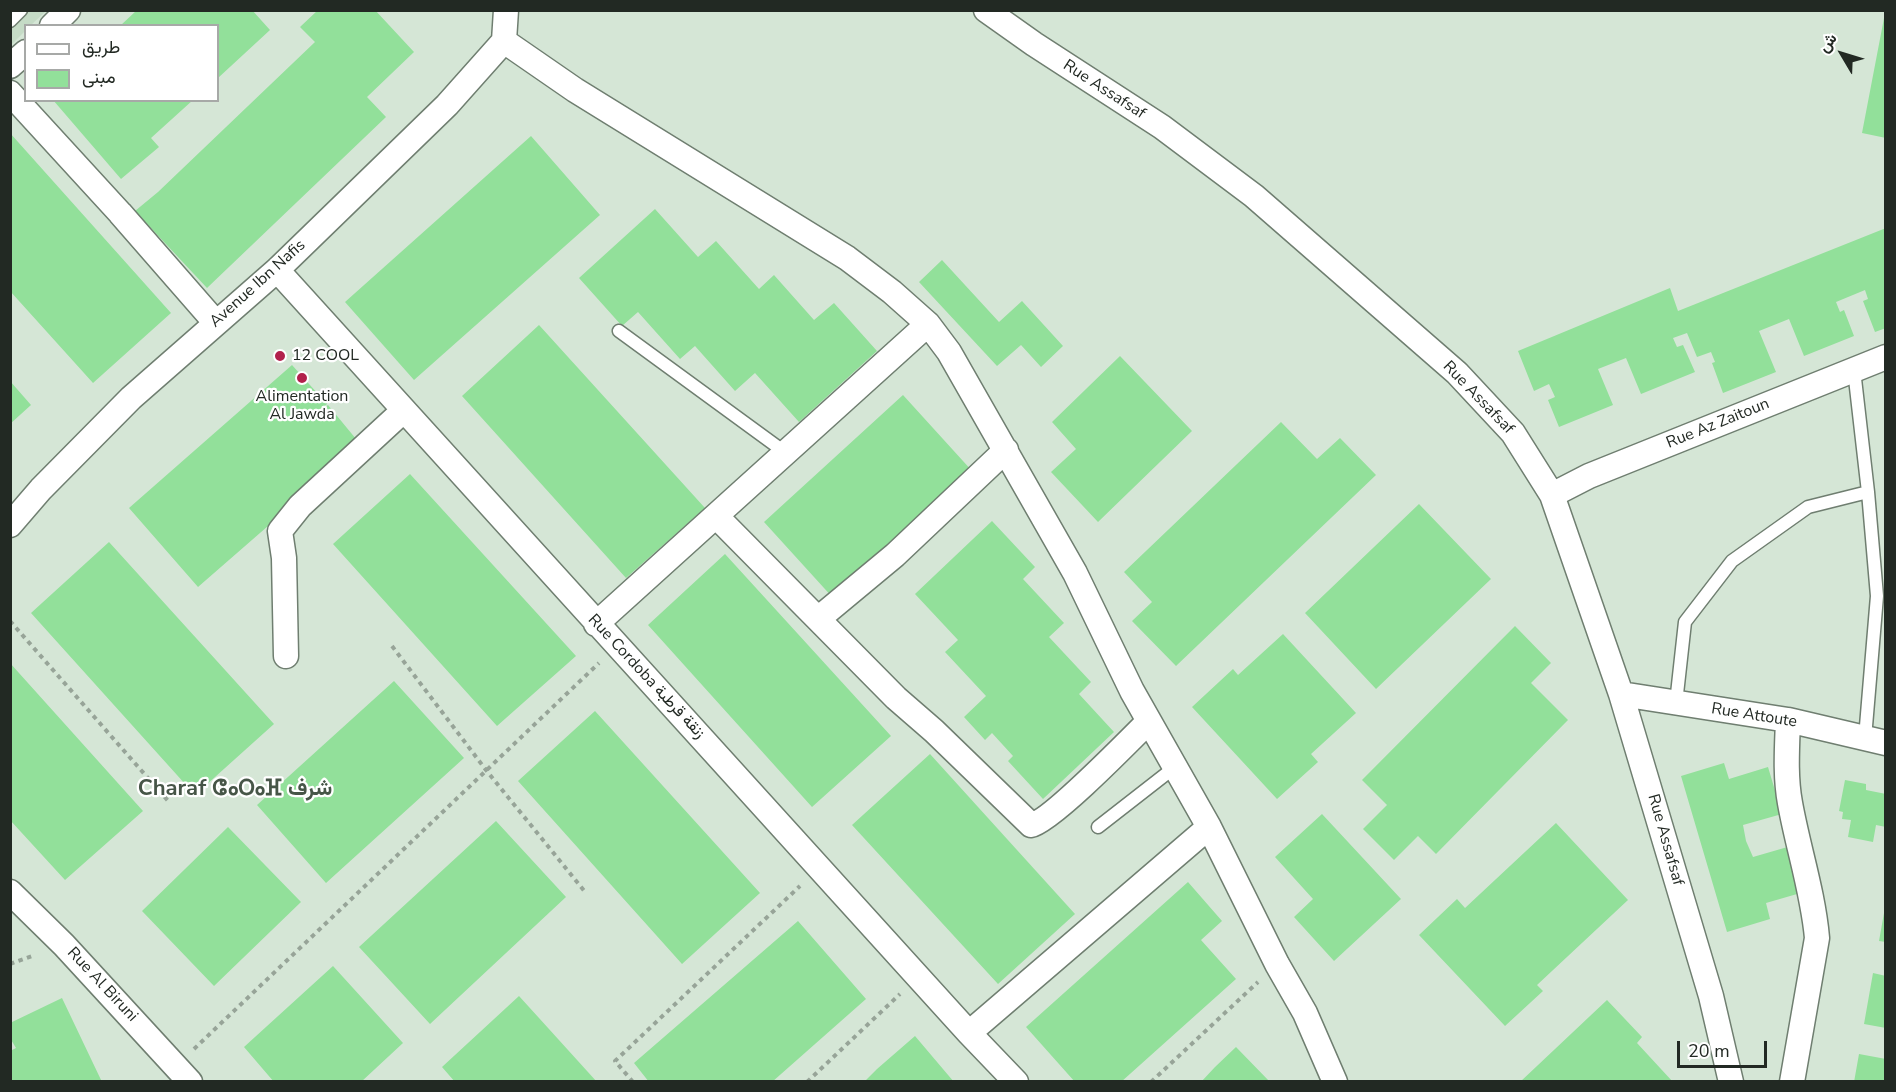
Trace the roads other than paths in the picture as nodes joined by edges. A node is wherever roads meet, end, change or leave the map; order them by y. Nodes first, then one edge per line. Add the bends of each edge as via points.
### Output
1 (21, 10) edge
2 (68, 10) edge
3 (506, 10) edge
4 (986, 10) edge
5 (10, 21) edge
6 (54, 24) edge
7 (504, 41) junction
8 (24, 53) edge
9 (10, 66) edge
10 (10, 93) edge
11 (278, 270) junction
12 (216, 323) junction
13 (928, 324) junction
14 (619, 331) dead end
15 (1886, 357) edge
16 (1854, 370) junction
17 (403, 411) junction
18 (1006, 450) junction
19 (786, 453) junction
20 (1868, 492) junction
21 (1552, 495) junction
22 (716, 516) junction
23 (10, 525) edge
24 (818, 619) junction
25 (596, 624) junction
26 (286, 656) dead end
27 (1622, 694) junction
28 (1676, 703) junction
29 (1788, 720) junction
30 (1149, 721) junction
31 (1875, 741) edge
32 (1175, 767) junction
33 (1098, 827) dead end
34 (1209, 827) junction
35 (10, 892) edge
36 (969, 1033) junction
37 (184, 1074) edge
38 (1016, 1082) edge
39 (1335, 1082) edge
40 (1731, 1082) edge
41 (1792, 1082) edge

1 - 5 lane
2 - 6 street
3 - 7 street
4 - 21 street, Rue Assafsaf via 1162,127 1254,196 1457,373 1513,433
7 - 11 street, Avenue Ibn Nafis via 447,105
7 - 13 street via 575,90 847,258
8 - 9 street
10 - 12 street
11 - 12 street, Avenue Ibn Nafis
11 - 17 street, Rue Cordoba زنقة قرطبة
12 - 23 street, Avenue Ibn Nafis via 131,398
13 - 18 street via 949,352
13 - 19 street
14 - 19 lane
15 - 16 street, Rue Az Zaitoun
16 - 20 lane
16 - 21 street, Rue Az Zaitoun via 1589,476
17 - 25 street, Rue Cordoba زنقة قرطبة
17 - 26 street via 300,506 280,531
18 - 24 street via 895,555
18 - 30 street via 1075,573
19 - 22 street
20 - 28 lane via 1808,507 1732,561 1685,622
20 - 31 lane via 1877,596
21 - 27 street, Rue Assafsaf
22 - 24 street
22 - 25 street
24 - 30 street via 1031,825 1081,787
25 - 36 street, Rue Cordoba زنقة قرطبة
27 - 28 street, Rue Attoute
27 - 40 street, Rue Assafsaf via 1711,996
28 - 29 street, Rue Attoute
29 - 31 street, Rue Attoute
29 - 41 street via 1790,801 1816,917 1817,938
30 - 32 street
32 - 33 lane
32 - 34 street
34 - 36 street
34 - 39 street via 1305,1013
35 - 37 street, Rue Al Biruni
36 - 38 street, Rue Cordoba زنقة قرطبة

